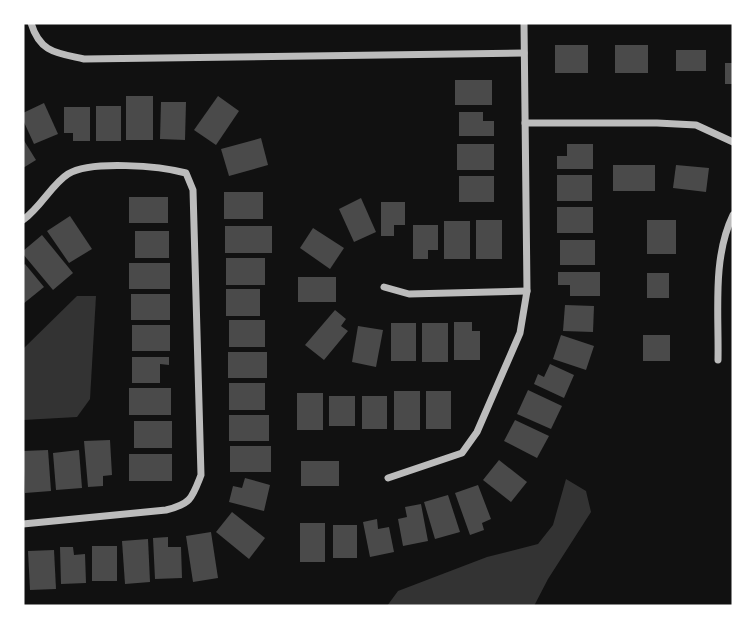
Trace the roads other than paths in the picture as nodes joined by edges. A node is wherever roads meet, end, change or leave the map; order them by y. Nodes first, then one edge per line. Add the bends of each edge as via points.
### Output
1 (31, 23) edge
2 (524, 23) edge
3 (524, 53) junction
4 (525, 123) junction
5 (733, 142) edge
6 (733, 215) edge
7 (23, 220) edge
8 (384, 286) dead end
9 (527, 291) junction
10 (718, 360) dead end
11 (388, 478) dead end
12 (23, 524) edge

1 - 3 street via 49,51 84,59
2 - 3 street
3 - 4 street
4 - 5 street via 696,125
4 - 9 street
6 - 10 street via 725,231 720,265
7 - 12 street via 68,175 87,167 163,167 186,173 193,190 201,475 183,506
8 - 9 street via 410,294
9 - 11 street via 520,333 477,432 461,453

